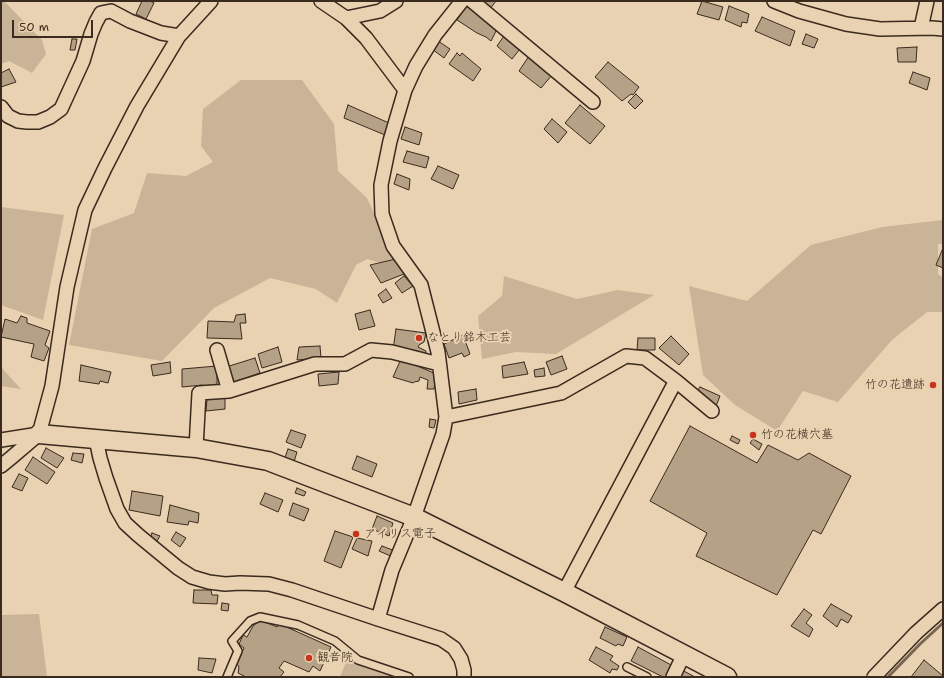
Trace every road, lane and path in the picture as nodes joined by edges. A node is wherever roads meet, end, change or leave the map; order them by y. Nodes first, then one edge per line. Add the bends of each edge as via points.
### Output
1 (211, 1) edge
2 (321, 1) edge
3 (396, 1) edge
4 (462, 1) edge
5 (472, 1) edge
6 (774, 1) edge
7 (927, 1) edge
8 (346, 18) junction
9 (921, 28) junction
10 (943, 29) edge
11 (179, 36) junction
12 (405, 90) junction
13 (593, 102) dead end
14 (1, 107) edge
15 (217, 350) dead end
16 (439, 364) junction
17 (676, 381) junction
18 (229, 391) junction
19 (712, 411) dead end
20 (446, 417) junction
21 (39, 434) junction
22 (96, 439) junction
23 (1, 440) edge
24 (196, 448) junction
25 (1, 466) edge
26 (414, 517) junction
27 (564, 592) junction
28 (943, 610) edge
29 (378, 619) junction
30 (684, 654) junction
31 (627, 667) dead end
32 (227, 677) edge
33 (408, 677) edge
34 (464, 677) edge
35 (647, 677) edge
36 (673, 677) edge
37 (727, 677) edge
38 (874, 677) edge

1 - 11 street
2 - 8 street
3 - 8 street via 380,11
4 - 12 street via 435,35
5 - 13 street
6 - 9 street via 846,24 880,29
7 - 9 street
8 - 12 street via 366,38
9 - 10 street
11 - 14 street via 161,33 110,11 101,14 61,109 38,122 27,122 8,116
11 - 21 street via 137,106 85,210 67,287 52,386
12 - 16 street via 390,141 381,185 382,214 393,246 421,285
15 - 18 street
16 - 18 street via 392,352 371,350 345,364 315,364
16 - 20 street
17 - 19 street
17 - 20 street via 645,358 626,356 561,393
17 - 27 street
18 - 24 street via 199,393
20 - 26 street via 443,434
21 - 22 street
21 - 23 street
21 - 25 street
22 - 24 street
22 - 29 street via 117,509 126,523 192,577 225,584 269,584
24 - 26 street via 268,461
26 - 27 street
26 - 29 street via 392,570
27 - 30 street
28 - 38 street via 916,633
29 - 34 street via 441,639 454,648 461,659
30 - 36 street
30 - 37 street
31 - 35 lane
32 - 33 lane via 238,651 232,641 250,621 260,617 298,625 335,642 358,660

